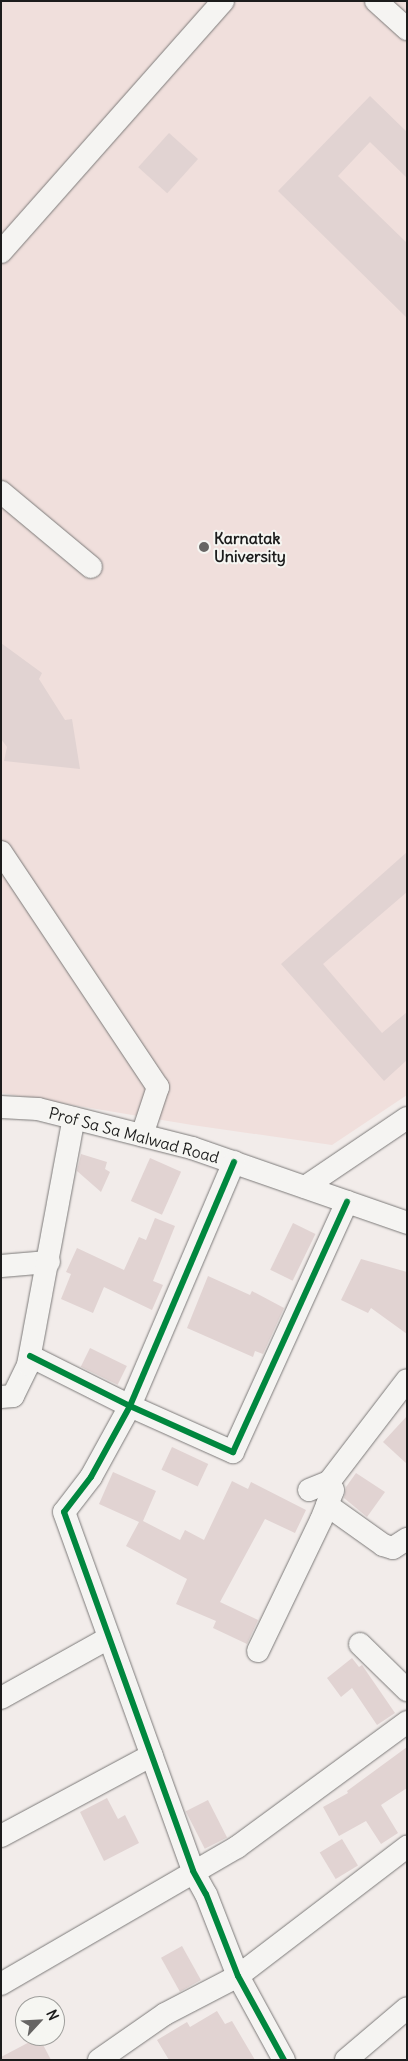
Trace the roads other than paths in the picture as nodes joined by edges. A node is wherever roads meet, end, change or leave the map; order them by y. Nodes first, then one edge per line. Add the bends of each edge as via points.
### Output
1 (223, 1) edge
2 (381, 3) edge
3 (407, 29) edge
4 (1, 252) edge
5 (1, 492) edge
6 (91, 567) dead end
7 (1, 852) edge
8 (1, 1107) edge
9 (74, 1118) junction
10 (407, 1118) edge
11 (142, 1135) junction
12 (234, 1162) junction
13 (305, 1187) junction
14 (347, 1202) junction
15 (407, 1223) edge
16 (49, 1262) junction
17 (1, 1266) edge
18 (30, 1356) junction
19 (407, 1380) edge
20 (1, 1398) edge
21 (130, 1406) junction
22 (327, 1506) junction
23 (407, 1539) edge
24 (109, 1638) junction
25 (360, 1644) dead end
26 (258, 1651) dead end
27 (407, 1690) edge
28 (1, 1698) edge
29 (407, 1722) edge
30 (152, 1756) junction
31 (1, 1836) edge
32 (407, 1846) edge
33 (193, 1871) junction
34 (238, 1976) junction
35 (3, 1979) edge
36 (407, 2008) edge
37 (279, 2058) edge
38 (99, 2060) edge
39 (346, 2060) edge

1 - 4 street
2 - 3 street
5 - 6 street
7 - 11 street via 158,1087
8 - 9 street, Prof Sa Sa Malwad Road via 38,1109
9 - 11 street, Prof Sa Sa Malwad Road
9 - 16 street
10 - 13 street
11 - 12 street, Prof Sa Sa Malwad Road
12 - 13 street, Prof Sa Sa Malwad Road
12 - 21 street
13 - 14 street, Prof Sa Sa Malwad Road
14 - 15 street, Prof Sa Sa Malwad Road
14 - 21 street via 233,1452
16 - 17 street
16 - 18 street
18 - 20 street via 13,1396
18 - 21 street
19 - 22 street via 319,1486 333,1490
21 - 24 street via 91,1477 64,1512
22 - 23 street via 383,1545 393,1548
22 - 26 street
24 - 28 street
24 - 30 street
25 - 27 street
29 - 33 street via 237,1846
30 - 31 street
30 - 33 street
32 - 34 street
33 - 34 street via 206,1894
33 - 35 street
34 - 37 street
34 - 38 street via 165,2014
36 - 39 street

